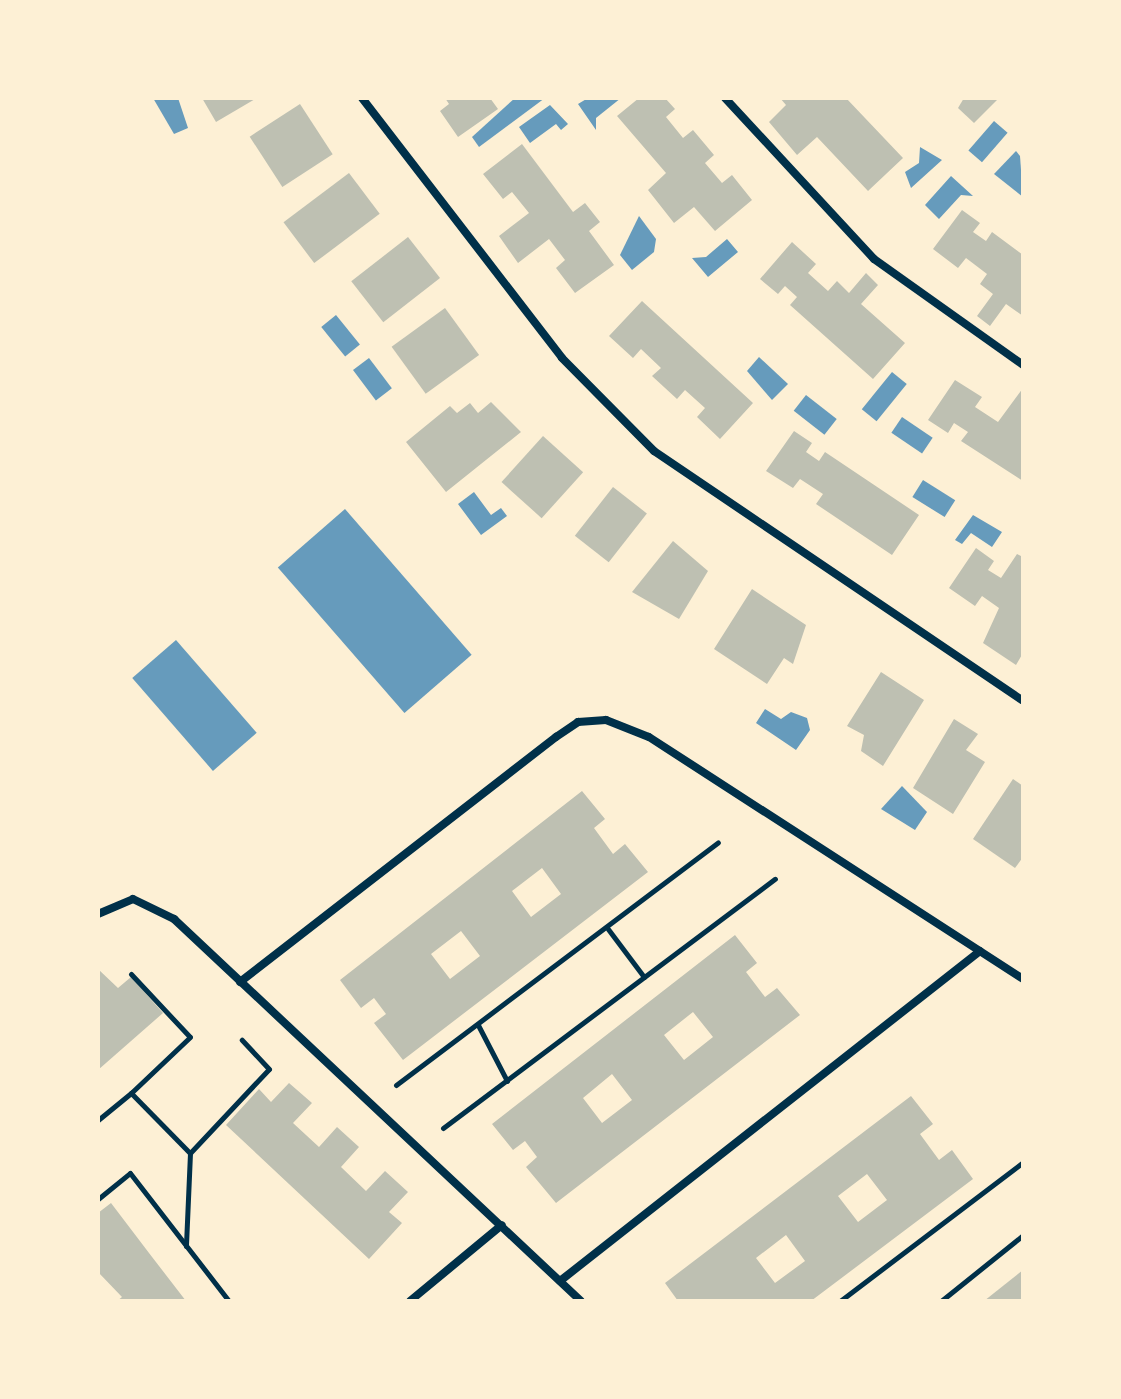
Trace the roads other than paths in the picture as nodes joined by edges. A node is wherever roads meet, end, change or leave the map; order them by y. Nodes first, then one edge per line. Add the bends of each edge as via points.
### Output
1 (362, 98) edge
2 (725, 98) edge
3 (1023, 365) edge
4 (1023, 701) edge
5 (98, 914) edge
6 (980, 951) junction
7 (1023, 979) edge
8 (240, 982) junction
9 (502, 1225) junction
10 (560, 1281) junction
11 (410, 1301) edge
12 (581, 1301) edge

1 - 4 street via 562,358 654,451
2 - 3 street via 874,259
5 - 8 street via 133,899 174,919
6 - 7 street
6 - 8 street via 649,737 606,720 578,722 556,737
6 - 10 street
8 - 9 street
9 - 10 street
9 - 11 street
10 - 12 street

